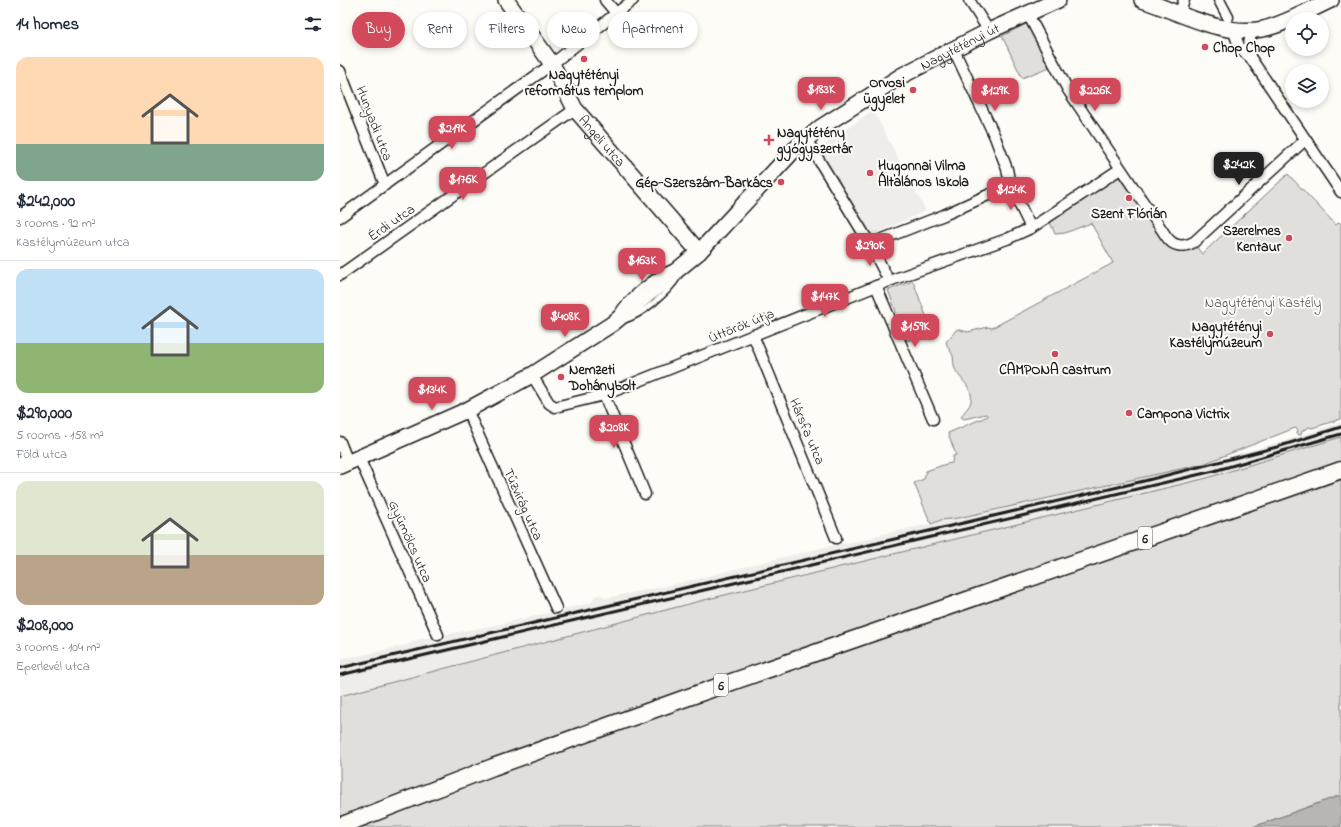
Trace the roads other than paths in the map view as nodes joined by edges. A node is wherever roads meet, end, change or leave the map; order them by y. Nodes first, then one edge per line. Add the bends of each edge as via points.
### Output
1 (506, 0) edge
2 (605, 0) edge
3 (633, 0) edge
4 (969, 0) edge
5 (1058, 0) edge
6 (1142, 0) edge
7 (1219, 0) edge
8 (1331, 0) edge
9 (1182, 7) edge
10 (615, 12) edge
11 (617, 12) edge
12 (608, 19) edge
13 (1031, 20) dead end
14 (1231, 23) junction
15 (1252, 30) junction
16 (989, 31) junction
17 (953, 48) junction
18 (1250, 57) junction
19 (552, 64) junction
20 (340, 71) edge
21 (575, 109) junction
22 (806, 139) junction
23 (1305, 140) junction
24 (1120, 169) junction
25 (385, 185) junction
26 (1010, 185) junction
27 (1341, 192) edge
28 (340, 217) edge
29 (1031, 228) junction
30 (870, 244) junction
31 (693, 256) junction
32 (340, 275) edge
33 (889, 280) junction
34 (876, 286) junction
35 (753, 335) junction
36 (532, 375) junction
37 (604, 395) junction
38 (467, 410) junction
39 (933, 419) dead end
40 (340, 442) edge
41 (349, 462) edge
42 (1341, 470) edge
43 (645, 494) dead end
44 (836, 538) dead end
45 (556, 608) dead end
46 (438, 635) dead end
47 (340, 826) edge

1 - 19 main road, Angeli utca
2 - 10 street
3 - 11 street
4 - 16 street
5 - 16 main road, Nagytétényi út
6 - 9 main road
7 - 14 street
8 - 15 main road via 1273,26
9 - 14 main road via 1213,25
12 - 19 street
13 - 24 street via 1068,90
14 - 15 main road
14 - 18 street via 1240,49
15 - 18 street via 1248,48
16 - 17 main road, Nagytétényi út
17 - 22 main road, Nagytétényi út via 882,87
17 - 26 street via 995,137 1007,168
18 - 23 street
19 - 21 main road, Angeli utca
19 - 25 street
20 - 25 street, Hunyadi utca
21 - 31 main road, Angeli utca
21 - 32 street, Érdi utca
22 - 30 street
22 - 31 main road, Nagytétényi út
23 - 24 street via 1194,242 1184,246 1178,246 1168,240
23 - 27 street
24 - 29 street, Úttörők útja
25 - 28 street
26 - 29 street
26 - 30 street
29 - 33 street, Úttörők útja via 1007,239
30 - 33 street
31 - 36 main road, Nagytétényi út via 612,324
33 - 34 street, Úttörők útja
34 - 35 street, Úttörők útja
34 - 39 street
35 - 37 street, Úttörők útja
35 - 44 street, Hársfa utca
36 - 37 street, Úttörők útja via 549,403 555,407
36 - 38 main road, Nagytétényi út
37 - 43 street
38 - 41 main road, Nagytétényi út
38 - 45 street, Tűzvirág utca
40 - 41 street, Gyümölcs utca
41 - 46 street, Gyümölcs utca
42 - 47 main road, 6 via 493,766

